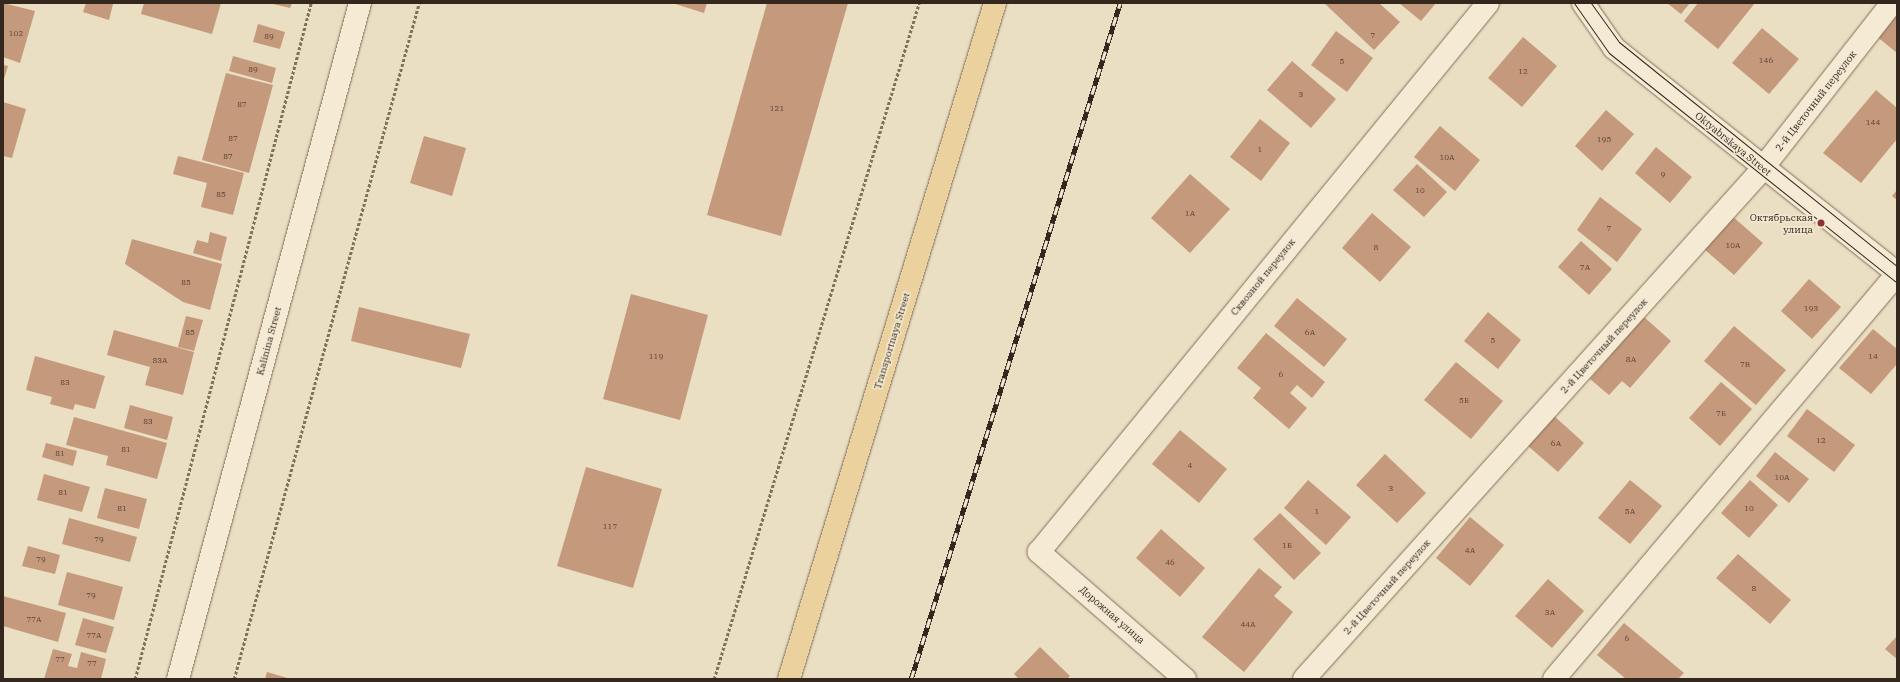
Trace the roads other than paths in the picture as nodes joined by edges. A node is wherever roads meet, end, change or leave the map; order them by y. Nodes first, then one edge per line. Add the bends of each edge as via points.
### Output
1 (360, 3) edge
2 (995, 3) edge
3 (1488, 3) edge
4 (1583, 3) edge
5 (1892, 3) edge
6 (1763, 168) junction
7 (1897, 274) edge
8 (1039, 552) joint
9 (178, 679) edge
10 (789, 679) edge
11 (1185, 679) edge
12 (1304, 679) edge
13 (1554, 679) edge

1 - 9 street, Kalinina Street
2 - 10 main road, Transportnaya Street
3 - 8 street, Сквозной переулок
4 - 6 street, Oktyabrskaya Street via 1614,48
5 - 6 street, 2-й Цветочный переулок
6 - 7 street, Oktyabrskaya Street
6 - 12 street, 2-й Цветочный переулок
7 - 13 street
8 - 11 street, Дорожная улица

